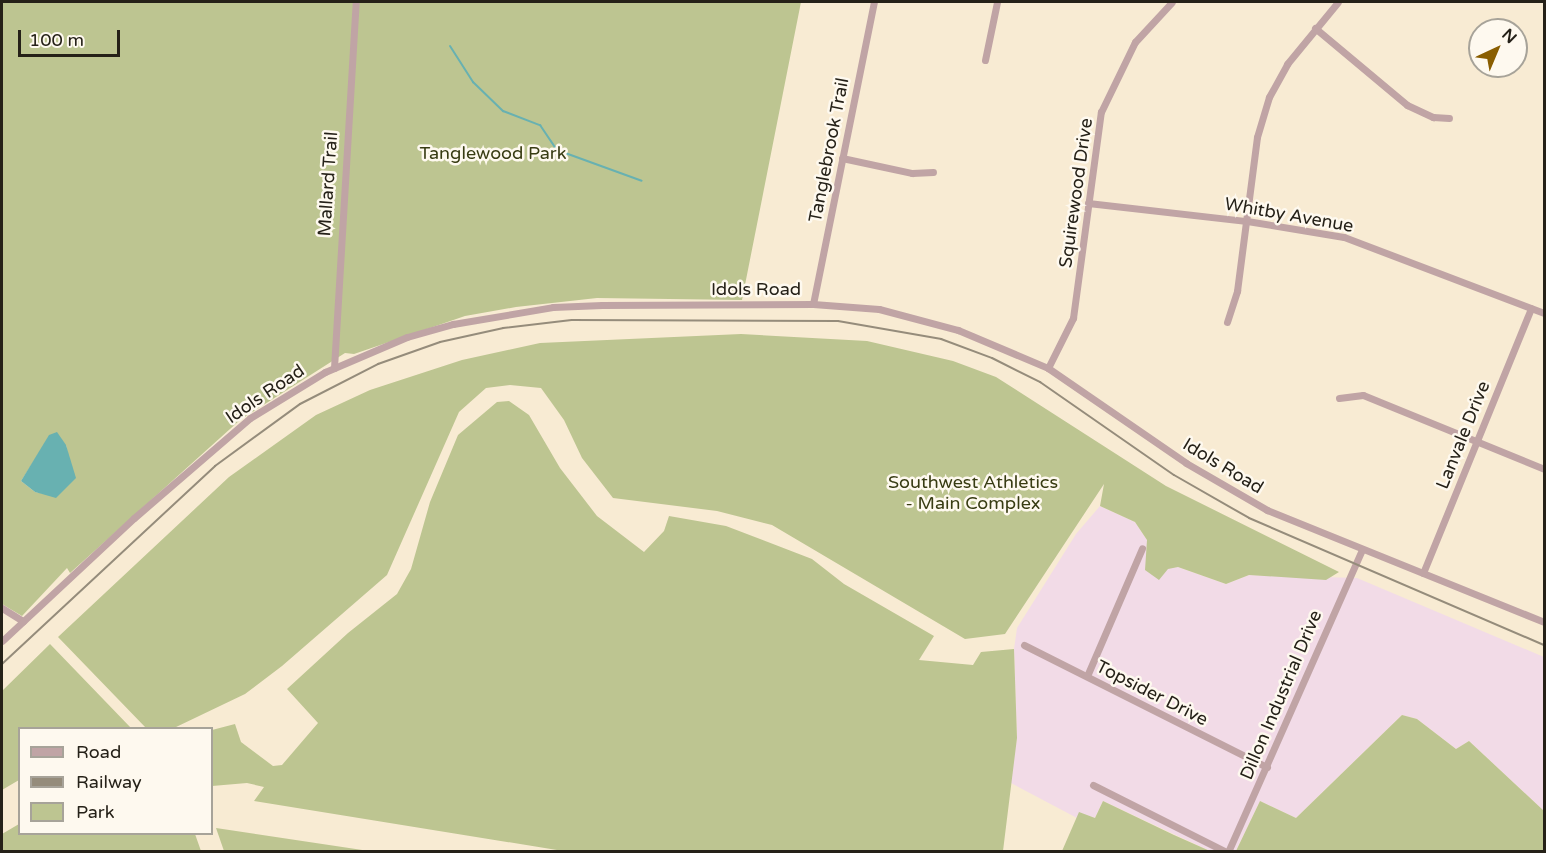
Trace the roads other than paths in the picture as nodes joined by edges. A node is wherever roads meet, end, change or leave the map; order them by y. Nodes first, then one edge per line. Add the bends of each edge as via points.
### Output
1 (356, 2) edge
2 (874, 2) edge
3 (997, 2) edge
4 (1172, 2) edge
5 (1338, 2) edge
6 (1315, 28) junction
7 (985, 60) dead end
8 (1449, 118) dead end
9 (842, 158) junction
10 (933, 172) dead end
11 (1088, 203) junction
12 (1247, 221) junction
13 (813, 304) junction
14 (1532, 308) junction
15 (1545, 313) edge
16 (1227, 322) dead end
17 (333, 368) junction
18 (1048, 368) junction
19 (1339, 398) dead end
20 (1476, 441) junction
21 (1545, 469) edge
22 (1142, 548) dead end
23 (1362, 549) junction
24 (1423, 573) junction
25 (2, 608) edge
26 (23, 621) junction
27 (1545, 622) edge
28 (2, 641) edge
29 (1024, 645) dead end
30 (1087, 676) junction
31 (1266, 767) junction
32 (1093, 785) dead end
33 (1227, 852) edge

1 - 17 street, Mallard Trail
2 - 9 street, Tanglebrook Trail
3 - 7 street
4 - 11 street, Squirewood Drive via 1135,42 1116,76 1099,123
5 - 6 street
6 - 8 street via 1407,105 1433,117
6 - 12 street via 1287,64 1269,97 1257,137
9 - 10 street via 912,172
9 - 13 street, Tanglebrook Trail
11 - 12 street, Whitby Avenue
11 - 18 street, Squirewood Drive via 1073,318
12 - 14 street, Whitby Avenue via 1344,237
12 - 16 street via 1237,291
13 - 17 street, Idols Road via 553,307 453,324 407,337
13 - 18 street, Idols Road via 879,309 923,318 1006,347
14 - 15 street, Whitby Avenue
14 - 20 street, Lanvale Drive
17 - 26 street, Idols Road via 250,418
18 - 23 street, Idols Road via 1226,488
19 - 20 street via 1363,395
20 - 21 street
20 - 24 street, Lanvale Drive
22 - 30 street
23 - 24 street, Idols Road
23 - 31 street, Dillon Industrial Drive
24 - 27 street, Idols Road
25 - 26 street
26 - 28 street, Idols Road
29 - 30 street, Topsider Drive
30 - 31 street, Topsider Drive
31 - 33 street, Dillon Industrial Drive
32 - 33 street

